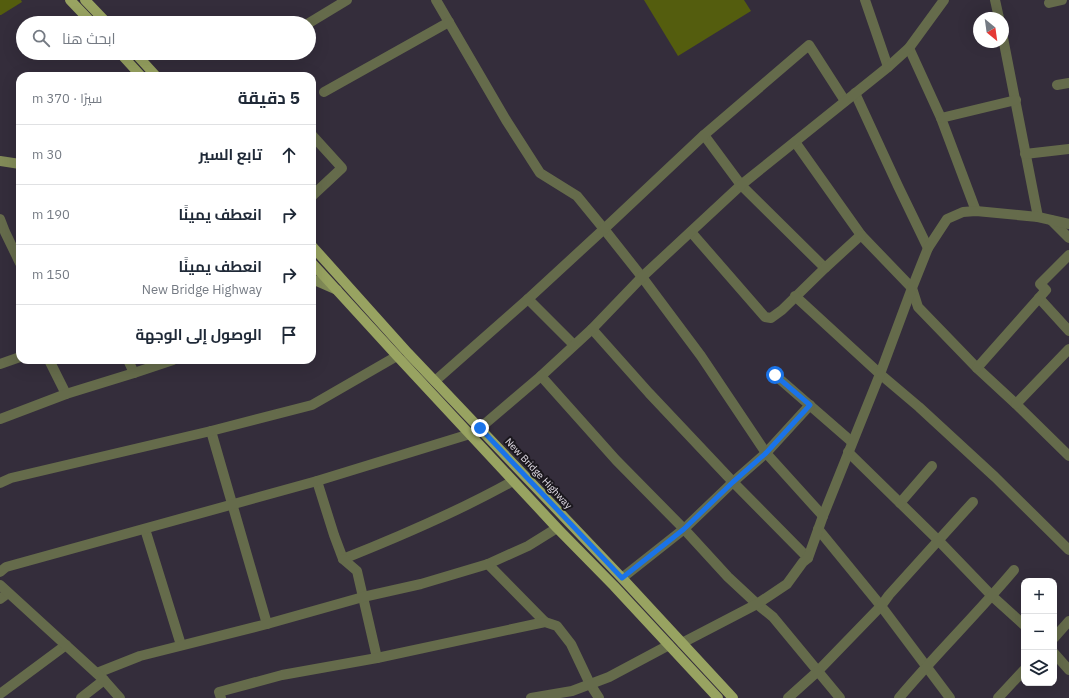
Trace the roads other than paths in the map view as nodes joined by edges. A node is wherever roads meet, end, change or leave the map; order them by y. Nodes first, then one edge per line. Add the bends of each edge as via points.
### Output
1 (70, 0) edge
2 (85, 0) edge
3 (347, 0) edge
4 (436, 0) edge
5 (864, 0) edge
6 (944, 0) edge
7 (994, 0) edge
8 (1062, 0) edge
9 (1049, 3) dead end
10 (997, 12) edge
11 (85, 16) edge
12 (100, 16) edge
13 (316, 19) edge
14 (449, 22) junction
15 (909, 48) junction
16 (1005, 48) edge
17 (126, 60) edge
18 (141, 60) edge
19 (888, 67) junction
20 (137, 72) edge
21 (152, 72) edge
22 (1069, 83) edge
23 (1057, 85) dead end
24 (324, 92) dead end
25 (855, 93) junction
26 (1016, 100) junction
27 (845, 101) junction
28 (941, 118) junction
29 (704, 136) junction
30 (316, 139) edge
31 (795, 142) junction
32 (1069, 149) edge
33 (1025, 154) junction
34 (0, 161) edge
35 (16, 163) edge
36 (741, 185) junction
37 (316, 192) edge
38 (976, 211) junction
39 (1038, 217) junction
40 (0, 219) edge
41 (1050, 220) junction
42 (1069, 224) edge
43 (604, 229) junction
44 (691, 232) junction
45 (3, 233) edge
46 (861, 235) junction
47 (1069, 238) edge
48 (928, 248) junction
49 (316, 250) edge
50 (16, 255) edge
51 (1069, 255) edge
52 (316, 267) edge
53 (825, 268) junction
54 (642, 277) junction
55 (316, 281) edge
56 (912, 288) junction
57 (337, 290) junction
58 (796, 296) junction
59 (1039, 298) junction
60 (528, 299) junction
61 (592, 329) junction
62 (1069, 331) edge
63 (574, 345) junction
64 (1069, 349) edge
65 (397, 356) junction
66 (16, 358) edge
67 (0, 364) edge
68 (51, 364) edge
69 (130, 364) edge
70 (161, 364) edge
71 (977, 368) junction
72 (134, 373) junction
73 (880, 374) junction
74 (775, 375) dead end
75 (540, 376) junction
76 (435, 381) junction
77 (66, 394) junction
78 (1016, 404) junction
79 (810, 405) junction
80 (0, 419) edge
81 (480, 428) junction
82 (211, 430) junction
83 (470, 434) junction
84 (852, 442) junction
85 (848, 452) junction
86 (766, 453) junction
87 (1069, 456) edge
88 (932, 466) dead end
89 (317, 481) junction
90 (514, 481) junction
91 (733, 482) junction
92 (0, 483) edge
93 (973, 502) dead end
94 (900, 503) junction
95 (233, 505) junction
96 (823, 516) junction
97 (557, 528) junction
98 (145, 529) junction
99 (684, 529) junction
100 (818, 530) junction
101 (938, 541) junction
102 (1069, 550) edge
103 (808, 558) junction
104 (344, 559) junction
105 (488, 564) junction
106 (1014, 570) dead end
107 (0, 572) edge
108 (622, 578) junction
109 (0, 586) edge
110 (4, 596) edge
111 (992, 596) junction
112 (363, 597) junction
113 (757, 604) junction
114 (881, 606) junction
115 (1069, 621) edge
116 (545, 622) junction
117 (1021, 622) edge
118 (267, 624) junction
119 (1057, 635) edge
120 (682, 643) junction
121 (66, 645) junction
122 (181, 645) junction
123 (669, 645) junction
124 (1057, 656) edge
125 (377, 658) junction
126 (927, 666) junction
127 (1069, 670) edge
128 (818, 671) junction
129 (1021, 673) edge
130 (101, 677) junction
131 (590, 684) junction
132 (0, 694) edge
133 (81, 698) edge
134 (120, 698) edge
135 (221, 698) edge
136 (531, 698) edge
137 (535, 698) edge
138 (599, 698) edge
139 (718, 698) edge
140 (733, 698) edge
141 (788, 698) edge
142 (840, 698) edge
143 (899, 698) edge
144 (950, 698) edge
145 (998, 698) edge

1 - 11 main road
2 - 12 main road
3 - 13 street
4 - 14 street
5 - 19 street
6 - 15 street
7 - 10 street
8 - 9 street
14 - 24 street
14 - 43 street via 540,173 577,196
15 - 19 street
15 - 28 street
16 - 26 street
17 - 20 main road
18 - 21 main road
19 - 25 street
22 - 23 street
25 - 27 street
25 - 48 street
26 - 28 street
26 - 33 street
27 - 29 street via 809,45
27 - 31 street
28 - 38 street
29 - 36 street
29 - 43 street
30 - 37 street via 342,168
31 - 36 street
31 - 46 street
32 - 33 street
33 - 39 street
34 - 35 main road
36 - 44 street
36 - 53 street
38 - 39 street
38 - 48 street via 963,212 947,219
39 - 41 street
40 - 45 street
41 - 42 street
41 - 47 street
43 - 54 street
43 - 60 street
44 - 54 street
44 - 58 street via 765,317 775,316
45 - 50 street
46 - 53 street
46 - 56 street
48 - 56 street
49 - 76 main road, New Bridge Highway
51 - 59 street via 1040,284 1046,290
52 - 57 main road
53 - 58 street
54 - 61 street
54 - 86 street via 701,356
55 - 57 main road
56 - 71 street via 918,307
56 - 73 street
57 - 65 main road
58 - 73 street
59 - 62 street
59 - 71 street
60 - 63 street
60 - 76 street
61 - 63 street
61 - 91 street via 648,393
63 - 75 street
64 - 78 street
65 - 82 street via 312,405
65 - 83 main road
66 - 67 street
68 - 77 street
69 - 72 street
70 - 72 street
71 - 78 street
72 - 77 street
73 - 84 street
73 - 102 street via 995,477
74 - 79 street
75 - 81 street
75 - 99 street via 616,460
76 - 81 main road, New Bridge Highway
77 - 80 street
78 - 87 street
79 - 84 street
79 - 86 street
81 - 83 street
81 - 108 main road, New Bridge Highway
82 - 92 street via 10,478
82 - 95 street
83 - 89 street
83 - 90 main road
84 - 85 street
85 - 94 street
85 - 96 street
86 - 91 street
86 - 96 street
88 - 94 street
89 - 95 street
89 - 104 street
90 - 97 main road
90 - 104 street via 481,499
91 - 99 street
91 - 103 street
93 - 101 street
94 - 101 street
95 - 98 street
95 - 118 street
96 - 100 street
97 - 105 street via 528,546
97 - 123 main road
98 - 107 street via 6,567
98 - 122 street
99 - 108 street
99 - 113 street
100 - 103 street
100 - 114 street
101 - 111 street
101 - 114 street
103 - 113 street via 787,584
104 - 112 street via 357,571
105 - 112 street via 421,584
105 - 116 street
106 - 111 street
108 - 120 main road, New Bridge Highway
109 - 110 street
110 - 121 street
111 - 117 street
111 - 126 street
112 - 118 street
112 - 125 street
113 - 120 street
113 - 128 street via 773,617
114 - 126 street
114 - 128 street
115 - 119 street
116 - 125 street
116 - 131 street via 557,626 571,644
118 - 122 street
120 - 140 main road, New Bridge Highway
121 - 130 street
121 - 132 street
122 - 130 street via 140,656
123 - 131 street via 609,677
123 - 139 main road
124 - 127 street
125 - 135 street via 282,675 219,692
126 - 143 street
126 - 144 street
128 - 141 street
128 - 142 street
129 - 145 street
130 - 133 street
130 - 134 street
131 - 137 street via 572,691
131 - 138 street
136 - 137 street

